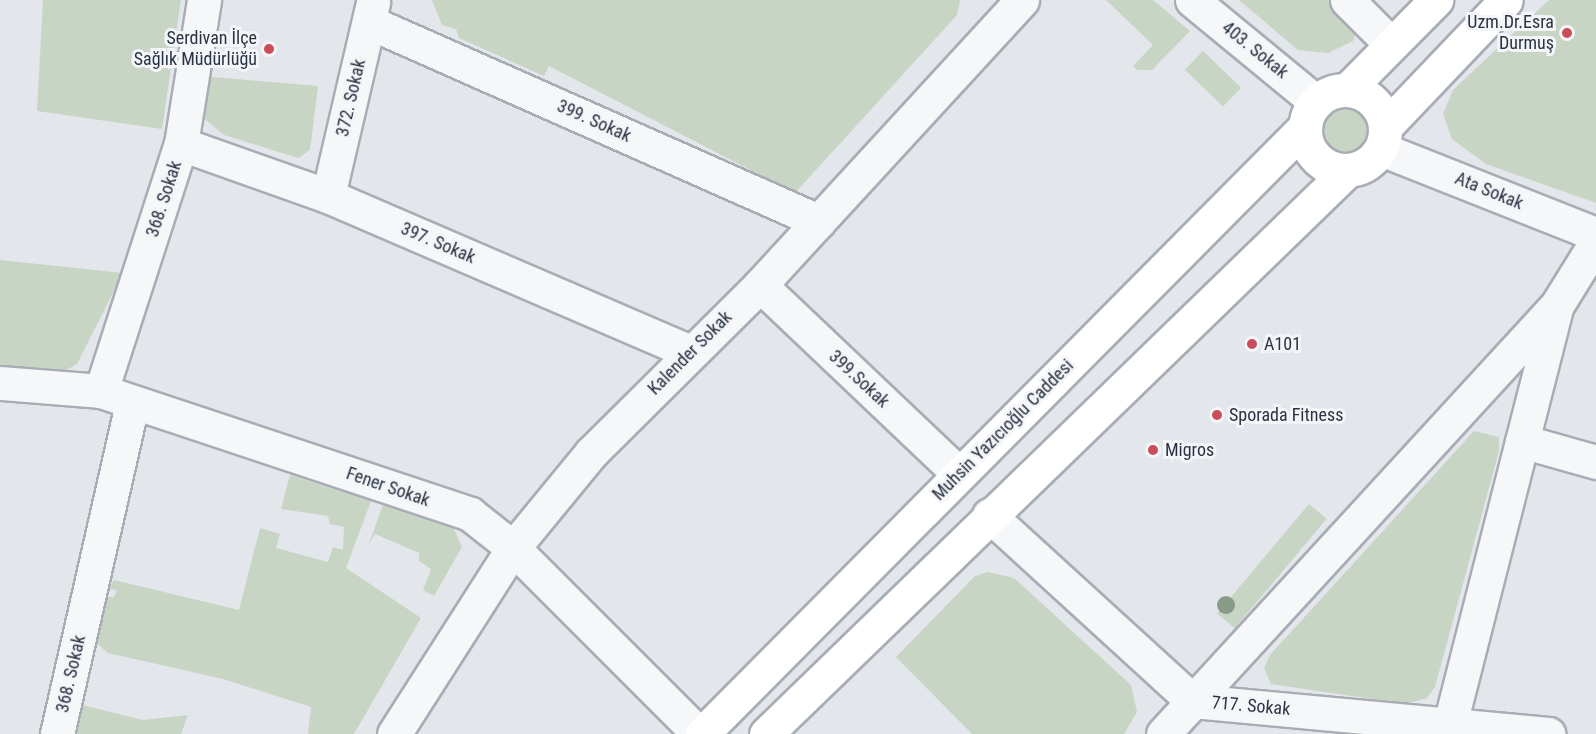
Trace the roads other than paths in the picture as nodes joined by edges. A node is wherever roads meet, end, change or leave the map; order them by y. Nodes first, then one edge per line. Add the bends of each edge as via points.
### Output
1 (204, 0) edge
2 (1022, 0) edge
3 (1192, 0) edge
4 (1347, 0) edge
5 (1436, 0) edge
6 (1506, 0) edge
7 (371, 11) edge
8 (1391, 44) junction
9 (1347, 90) junction
10 (1310, 115) junction
11 (1383, 138) junction
12 (182, 144) junction
13 (1347, 171) junction
14 (328, 196) junction
15 (819, 221) junction
16 (1596, 234) edge
17 (1596, 242) edge
18 (760, 285) junction
19 (1557, 305) junction
20 (691, 352) junction
21 (0, 383) edge
22 (101, 391) junction
23 (132, 404) junction
24 (1522, 441) junction
25 (1596, 462) edge
26 (959, 474) junction
27 (988, 515) junction
28 (513, 548) junction
29 (1193, 701) junction
30 (1450, 724) junction
31 (408, 726) edge
32 (57, 734) edge
33 (701, 734) edge
34 (766, 734) edge
35 (1163, 734) edge
36 (1548, 734) edge

1 - 12 street, 368. Sokak
2 - 15 street, Kalender Sokak
3 - 10 street, 403. Sokak
4 - 8 street
5 - 8 main road
6 - 11 main road
7 - 14 street, 372. Sokak
7 - 15 street, 399. Sokak
8 - 9 main road
9 - 10 main road
9 - 11 main road via 1369,97
10 - 13 main road via 1306,141 1321,163
10 - 26 main road, Muhsin Yazıcıoğlu Caddesi
11 - 13 main road via 1360,167
11 - 16 street, Ata Sokak
12 - 14 street, 397. Sokak
12 - 22 street, 368. Sokak
13 - 27 main road
14 - 20 street, 397. Sokak
15 - 18 street, Kalender Sokak
17 - 19 street
18 - 20 street, Kalender Sokak
18 - 26 street, 399.Sokak
19 - 24 street
19 - 29 street
20 - 28 street, Kalender Sokak via 591,453
21 - 22 street, Fener Sokak
22 - 23 street, Fener Sokak
23 - 28 street, Fener Sokak via 470,514
23 - 32 street, 368. Sokak
24 - 25 street
24 - 30 street
26 - 33 main road, Muhsin Yazıcıoğlu Caddesi
27 - 29 street, 717. Sokak
27 - 34 main road
28 - 31 street, Kalender Sokak
28 - 33 street, Fener Sokak
29 - 30 street, 717. Sokak
29 - 35 street
30 - 36 street, 717. Sokak

